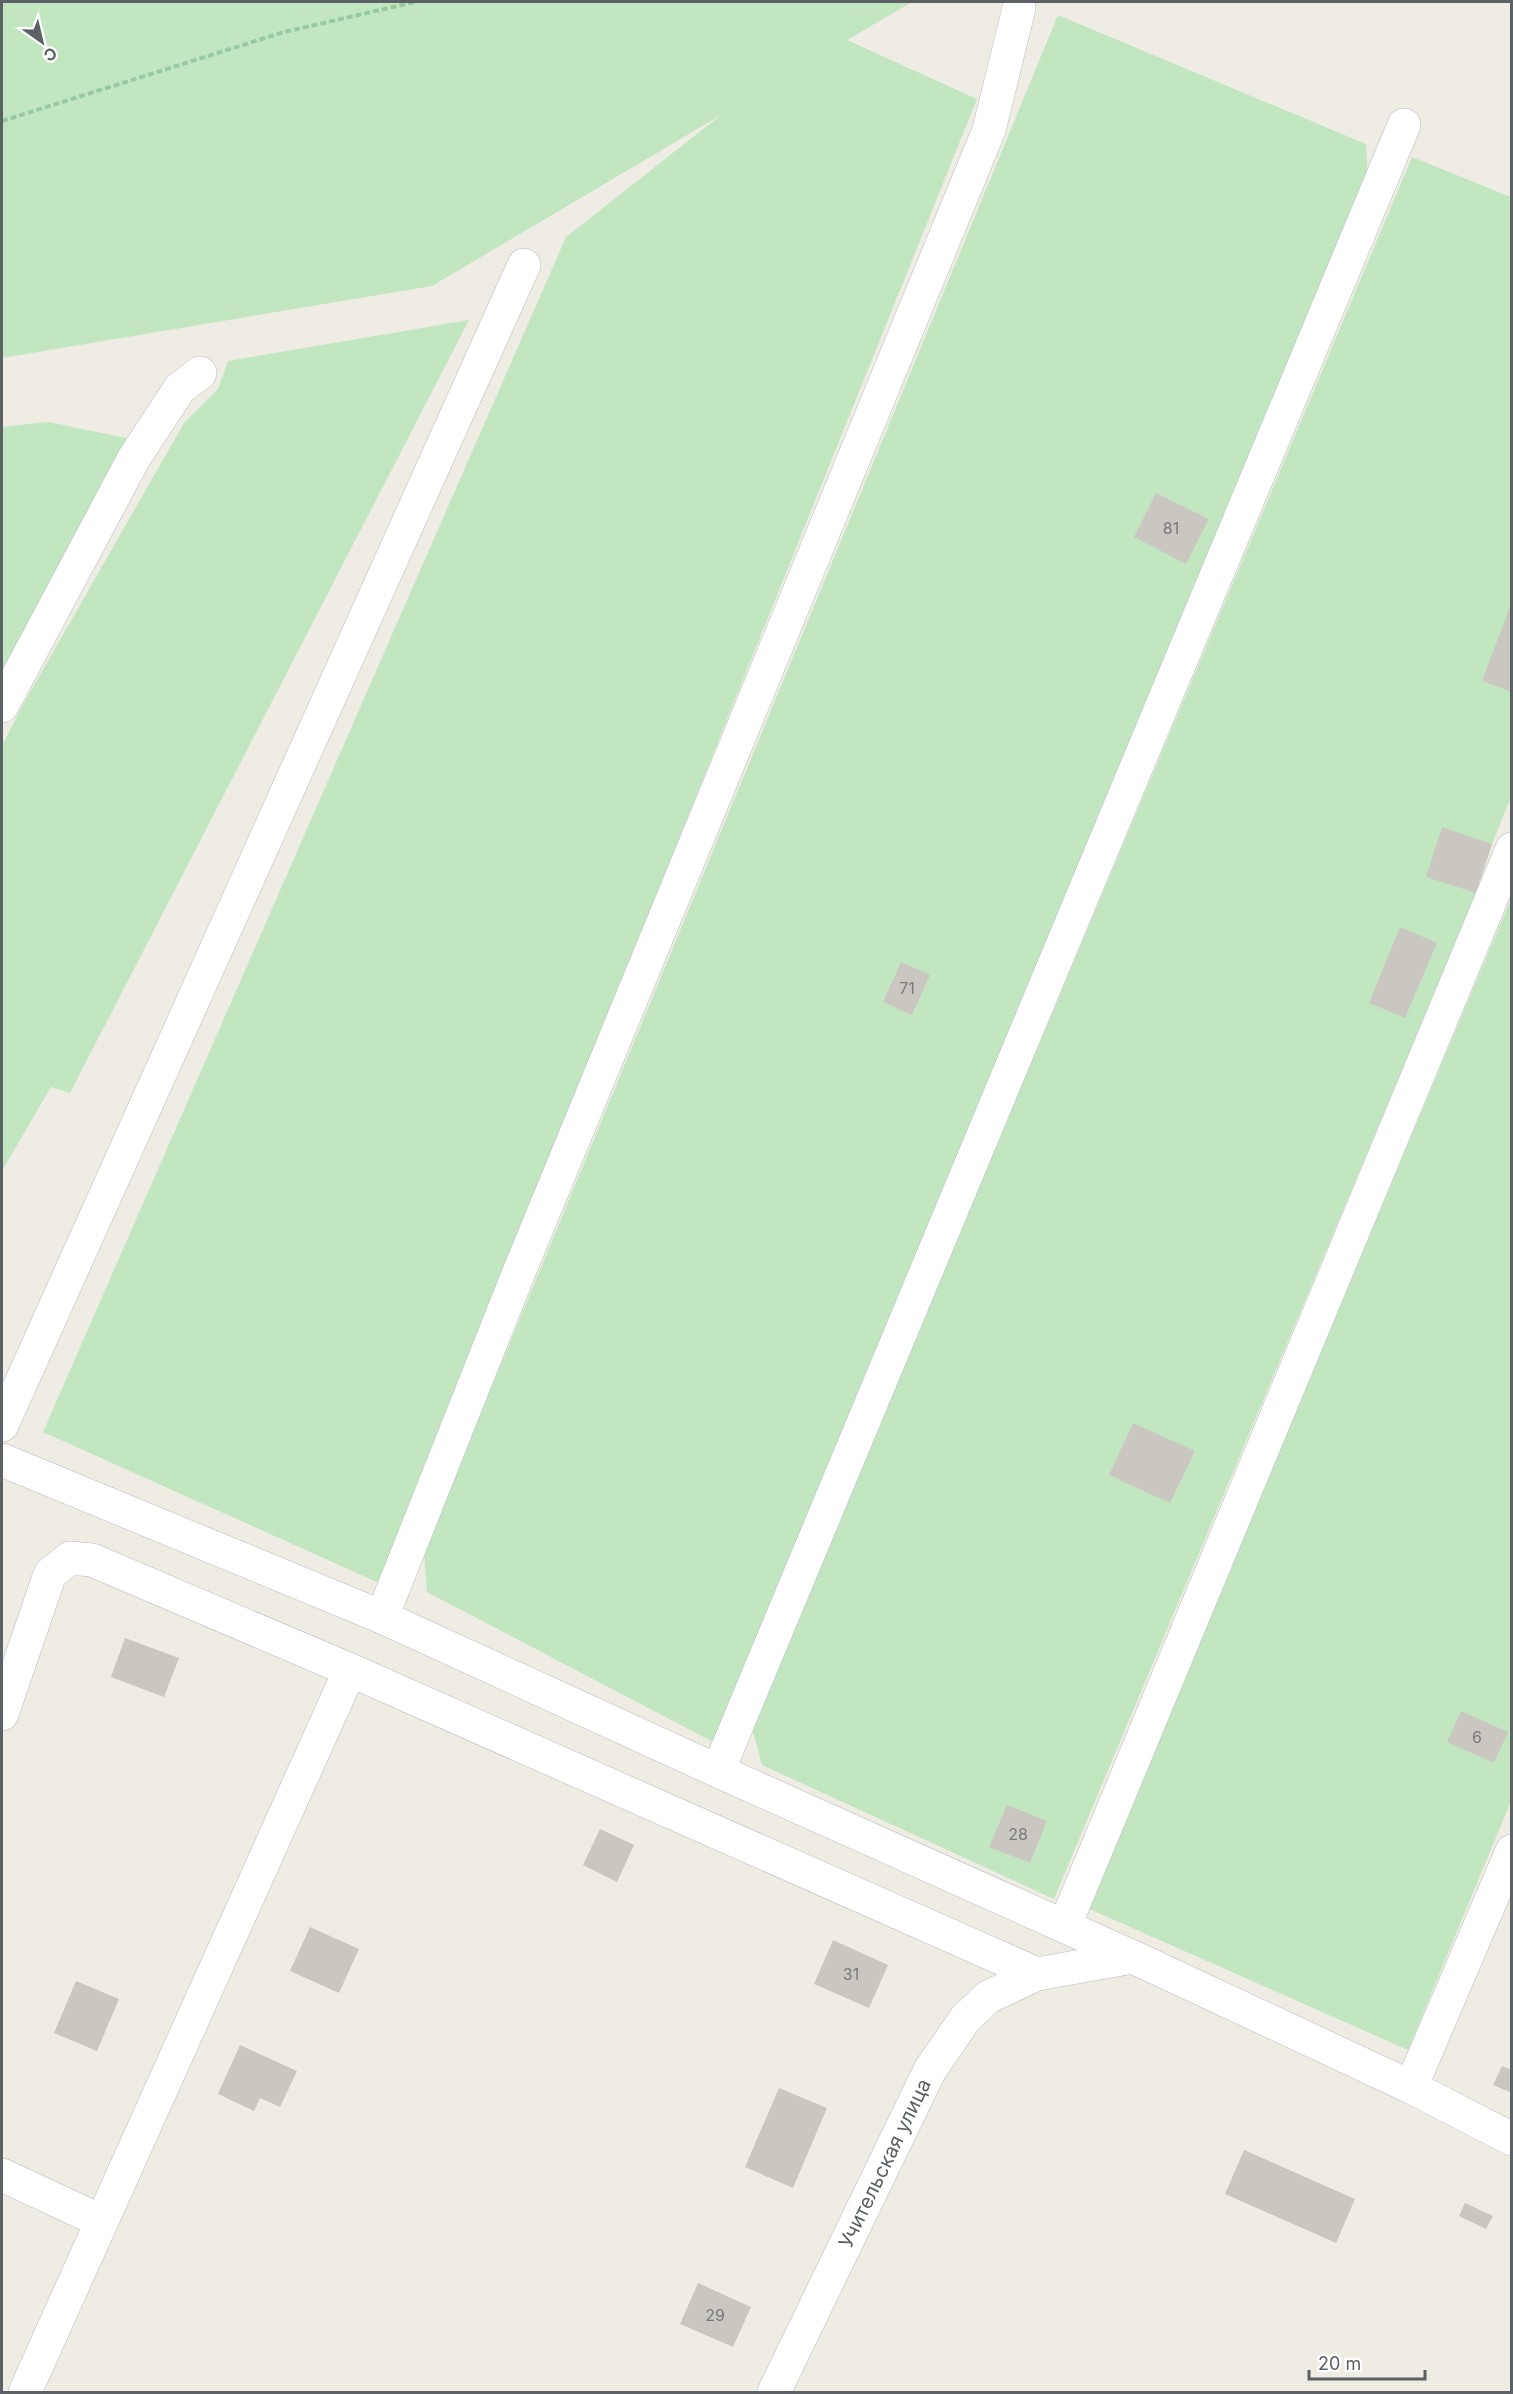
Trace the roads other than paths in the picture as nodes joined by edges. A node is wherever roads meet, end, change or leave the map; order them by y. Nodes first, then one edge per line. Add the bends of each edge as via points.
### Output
1 (1018, 8) dead end
2 (1404, 125) dead end
3 (524, 266) dead end
4 (200, 373) dead end
5 (2, 706) edge
6 (1512, 849) edge
7 (2, 1425) edge
8 (2, 1460) edge
9 (381, 1617) junction
10 (350, 1670) junction
11 (2, 1714) edge
12 (718, 1772) junction
13 (1512, 1851) edge
14 (1065, 1925) junction
15 (1133, 1957) junction
16 (1037, 1974) junction
17 (1411, 2087) junction
18 (1512, 2139) edge
19 (2, 2175) edge
20 (101, 2221) junction
21 (25, 2392) edge
22 (774, 2392) edge

1 - 9 street via 989,130
2 - 12 street
3 - 7 street
4 - 5 street via 180,388 134,458
6 - 14 street
8 - 9 street
9 - 12 street
10 - 11 street via 92,1560 70,1558 50,1574
10 - 16 street
10 - 20 street
12 - 14 street
13 - 17 street
14 - 15 street
15 - 16 street, Учительская улица
15 - 17 street
16 - 22 street, Учительская улица via 988,1997 965,2019 930,2070
17 - 18 street
19 - 20 street
20 - 21 street

